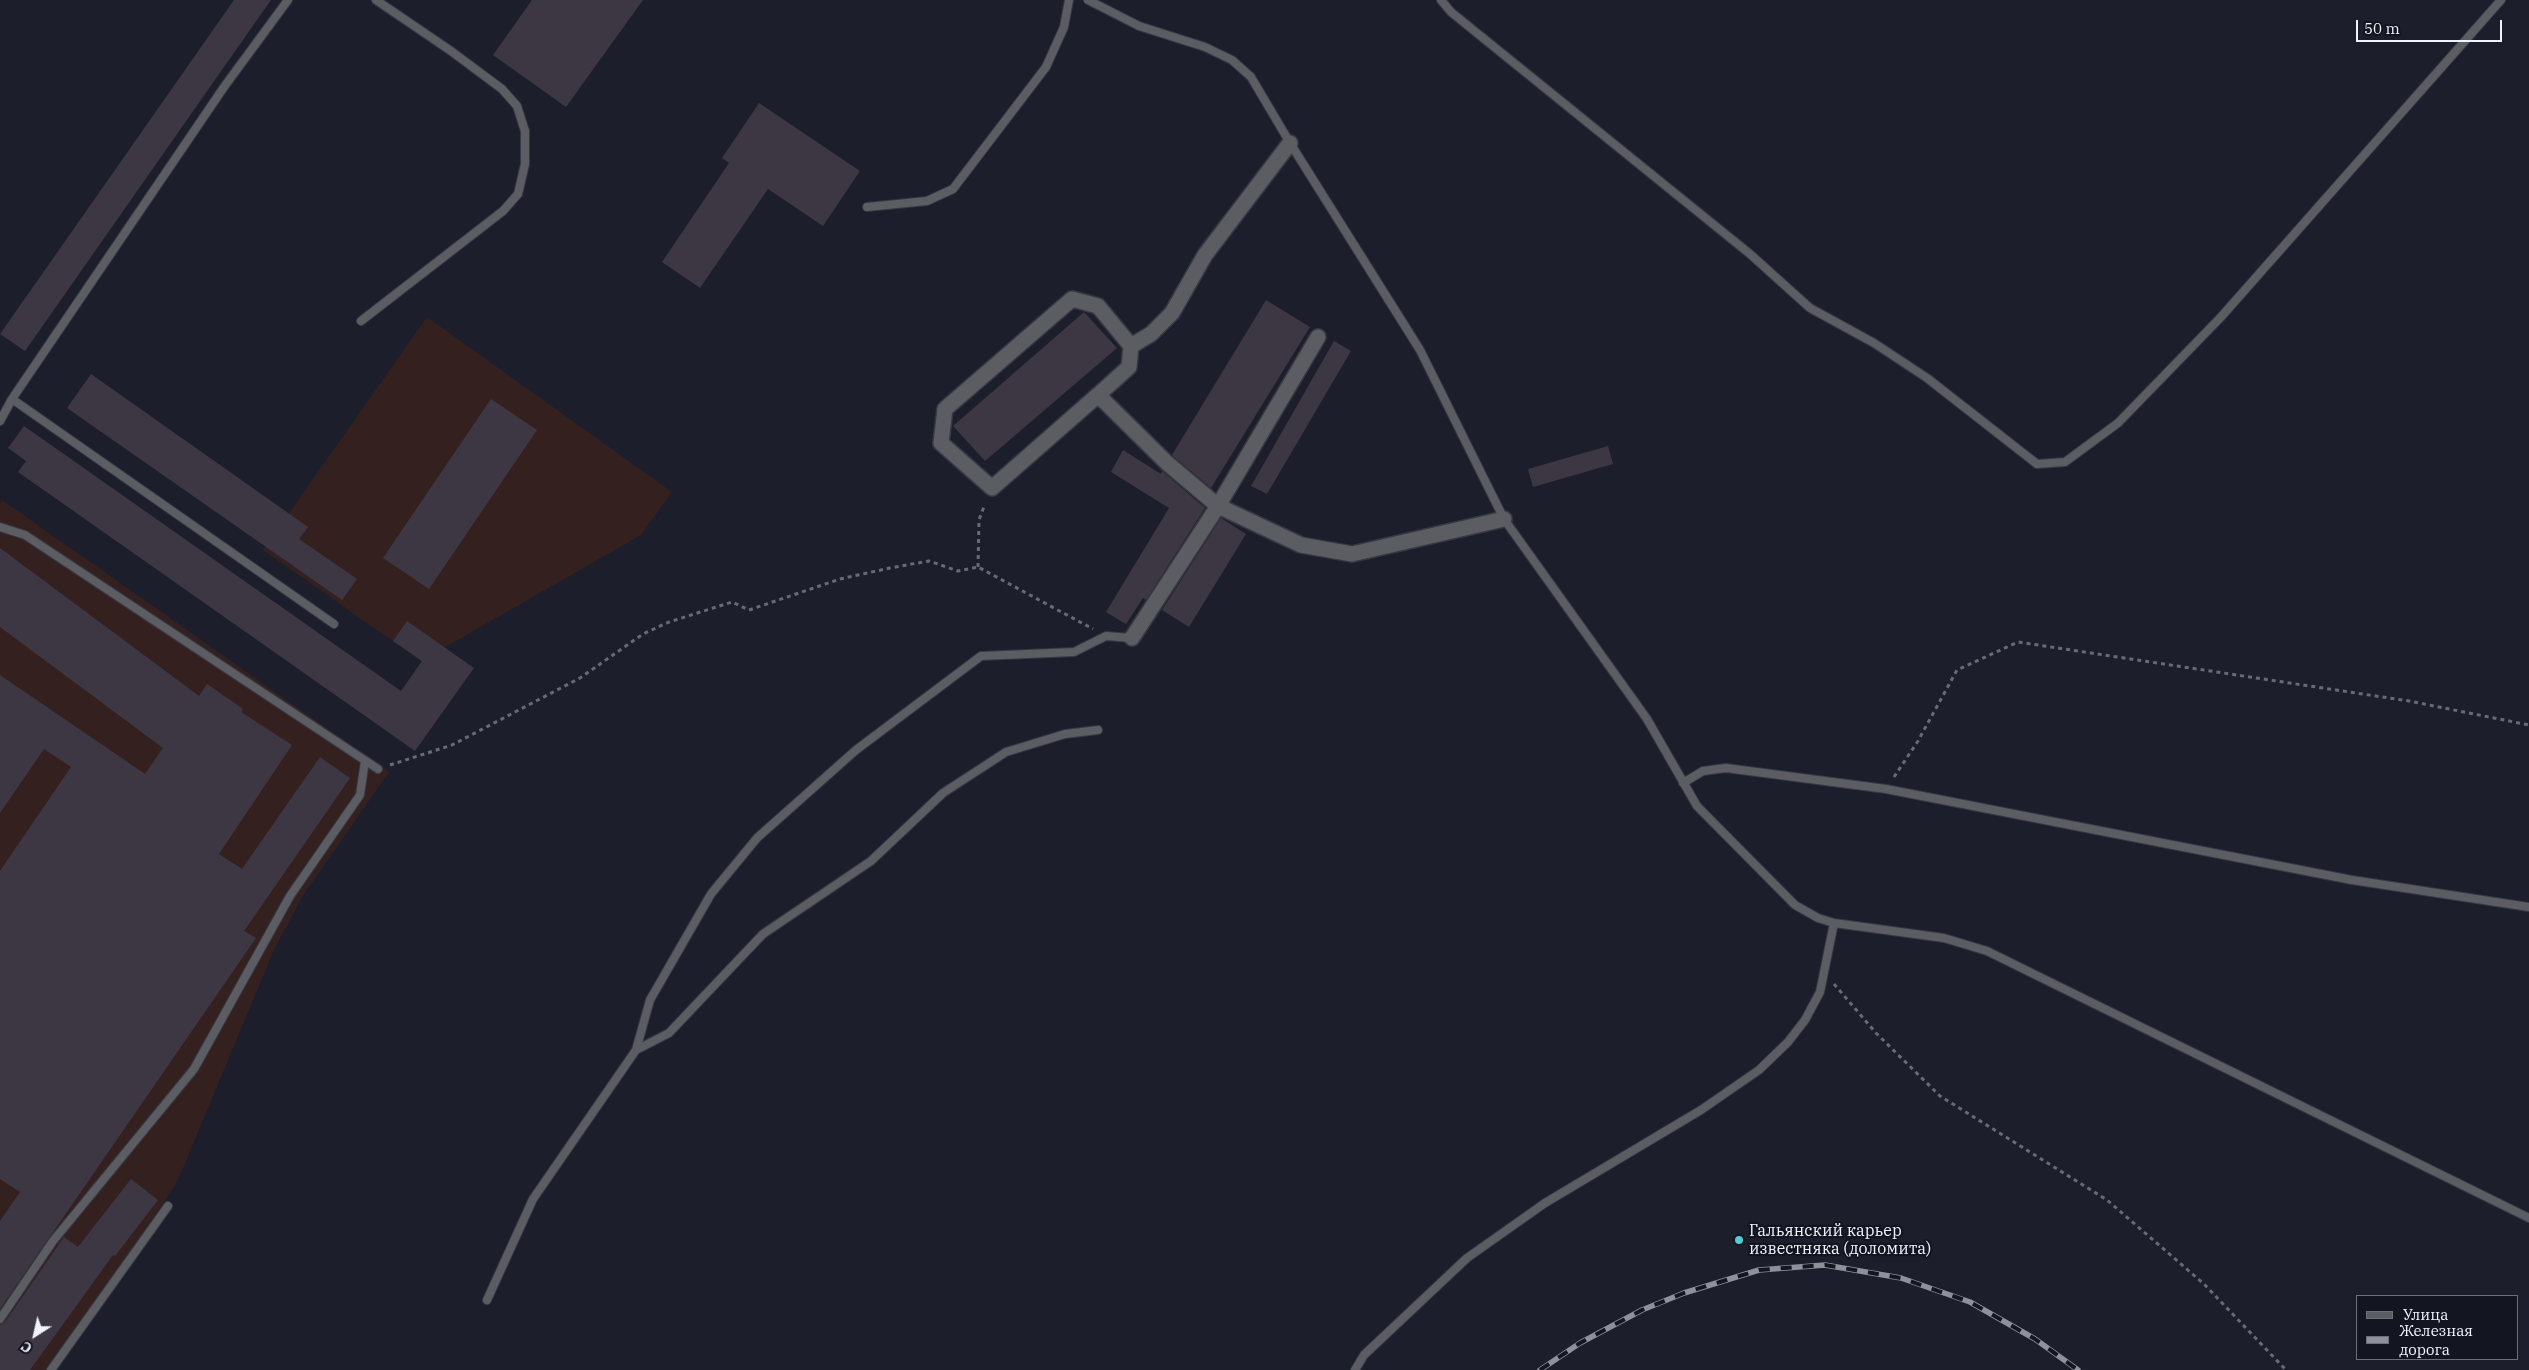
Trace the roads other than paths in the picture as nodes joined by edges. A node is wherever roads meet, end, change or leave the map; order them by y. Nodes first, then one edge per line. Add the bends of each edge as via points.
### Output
1 (288, 0) edge
2 (376, 0) edge
3 (1069, 0) edge
4 (1088, 0) edge
5 (1441, 0) edge
6 (2501, 0) edge
7 (1290, 143) junction
8 (867, 207) dead end
9 (361, 321) dead end
10 (1318, 337) dead end
11 (1131, 346) junction
12 (1098, 395) junction
13 (12, 399) junction
14 (0, 421) edge
15 (1218, 506) junction
16 (1504, 519) junction
17 (0, 527) edge
18 (334, 624) dead end
19 (1132, 638) joint
20 (1098, 730) dead end
21 (364, 761) junction
22 (378, 769) road end
23 (1683, 783) junction
24 (2529, 907) edge
25 (1834, 923) junction
26 (636, 1050) junction
27 (168, 1206) dead end
28 (2529, 1218) edge
29 (488, 1300) dead end
30 (0, 1319) edge
31 (51, 1370) edge
32 (1355, 1370) edge

1 - 13 lane via 224,87
2 - 9 lane via 502,89 517,106 525,131 525,164 518,194 503,211
3 - 8 lane via 1064,27 1046,67 953,189 927,201
4 - 7 lane via 1139,26 1205,47 1232,60 1251,77
5 - 6 lane via 1451,12 1670,188 1810,308 1874,343 1927,378 2037,464 2065,462 2118,423 2221,317
7 - 11 street via 1205,255 1172,313 1151,334
7 - 16 lane via 1420,350
10 - 15 street
11 - 12 street via 1129,367
11 - 12 street via 1098,306 1072,299 945,409 941,442 992,488
12 - 15 street via 1167,463
13 - 14 lane
13 - 18 lane
15 - 16 street via 1301,545 1352,554
15 - 19 street
16 - 23 lane via 1636,703
17 - 21 lane via 32,540
19 - 26 lane via 1106,636 1074,652 981,656 856,750 757,838 711,894 650,1000
20 - 26 lane via 1065,734 1006,752 943,793 872,860 763,934 669,1033
21 - 22 lane
21 - 30 lane via 360,795 290,896 194,1069 53,1241
23 - 24 lane via 1702,771 1726,768 1886,790 2352,880
23 - 25 lane via 1697,806 1795,905
25 - 28 lane via 1944,938 1987,951
25 - 32 lane via 1820,992 1806,1020 1759,1070 1701,1110 1545,1203 1467,1258 1364,1355
26 - 29 lane via 533,1200
27 - 31 lane

